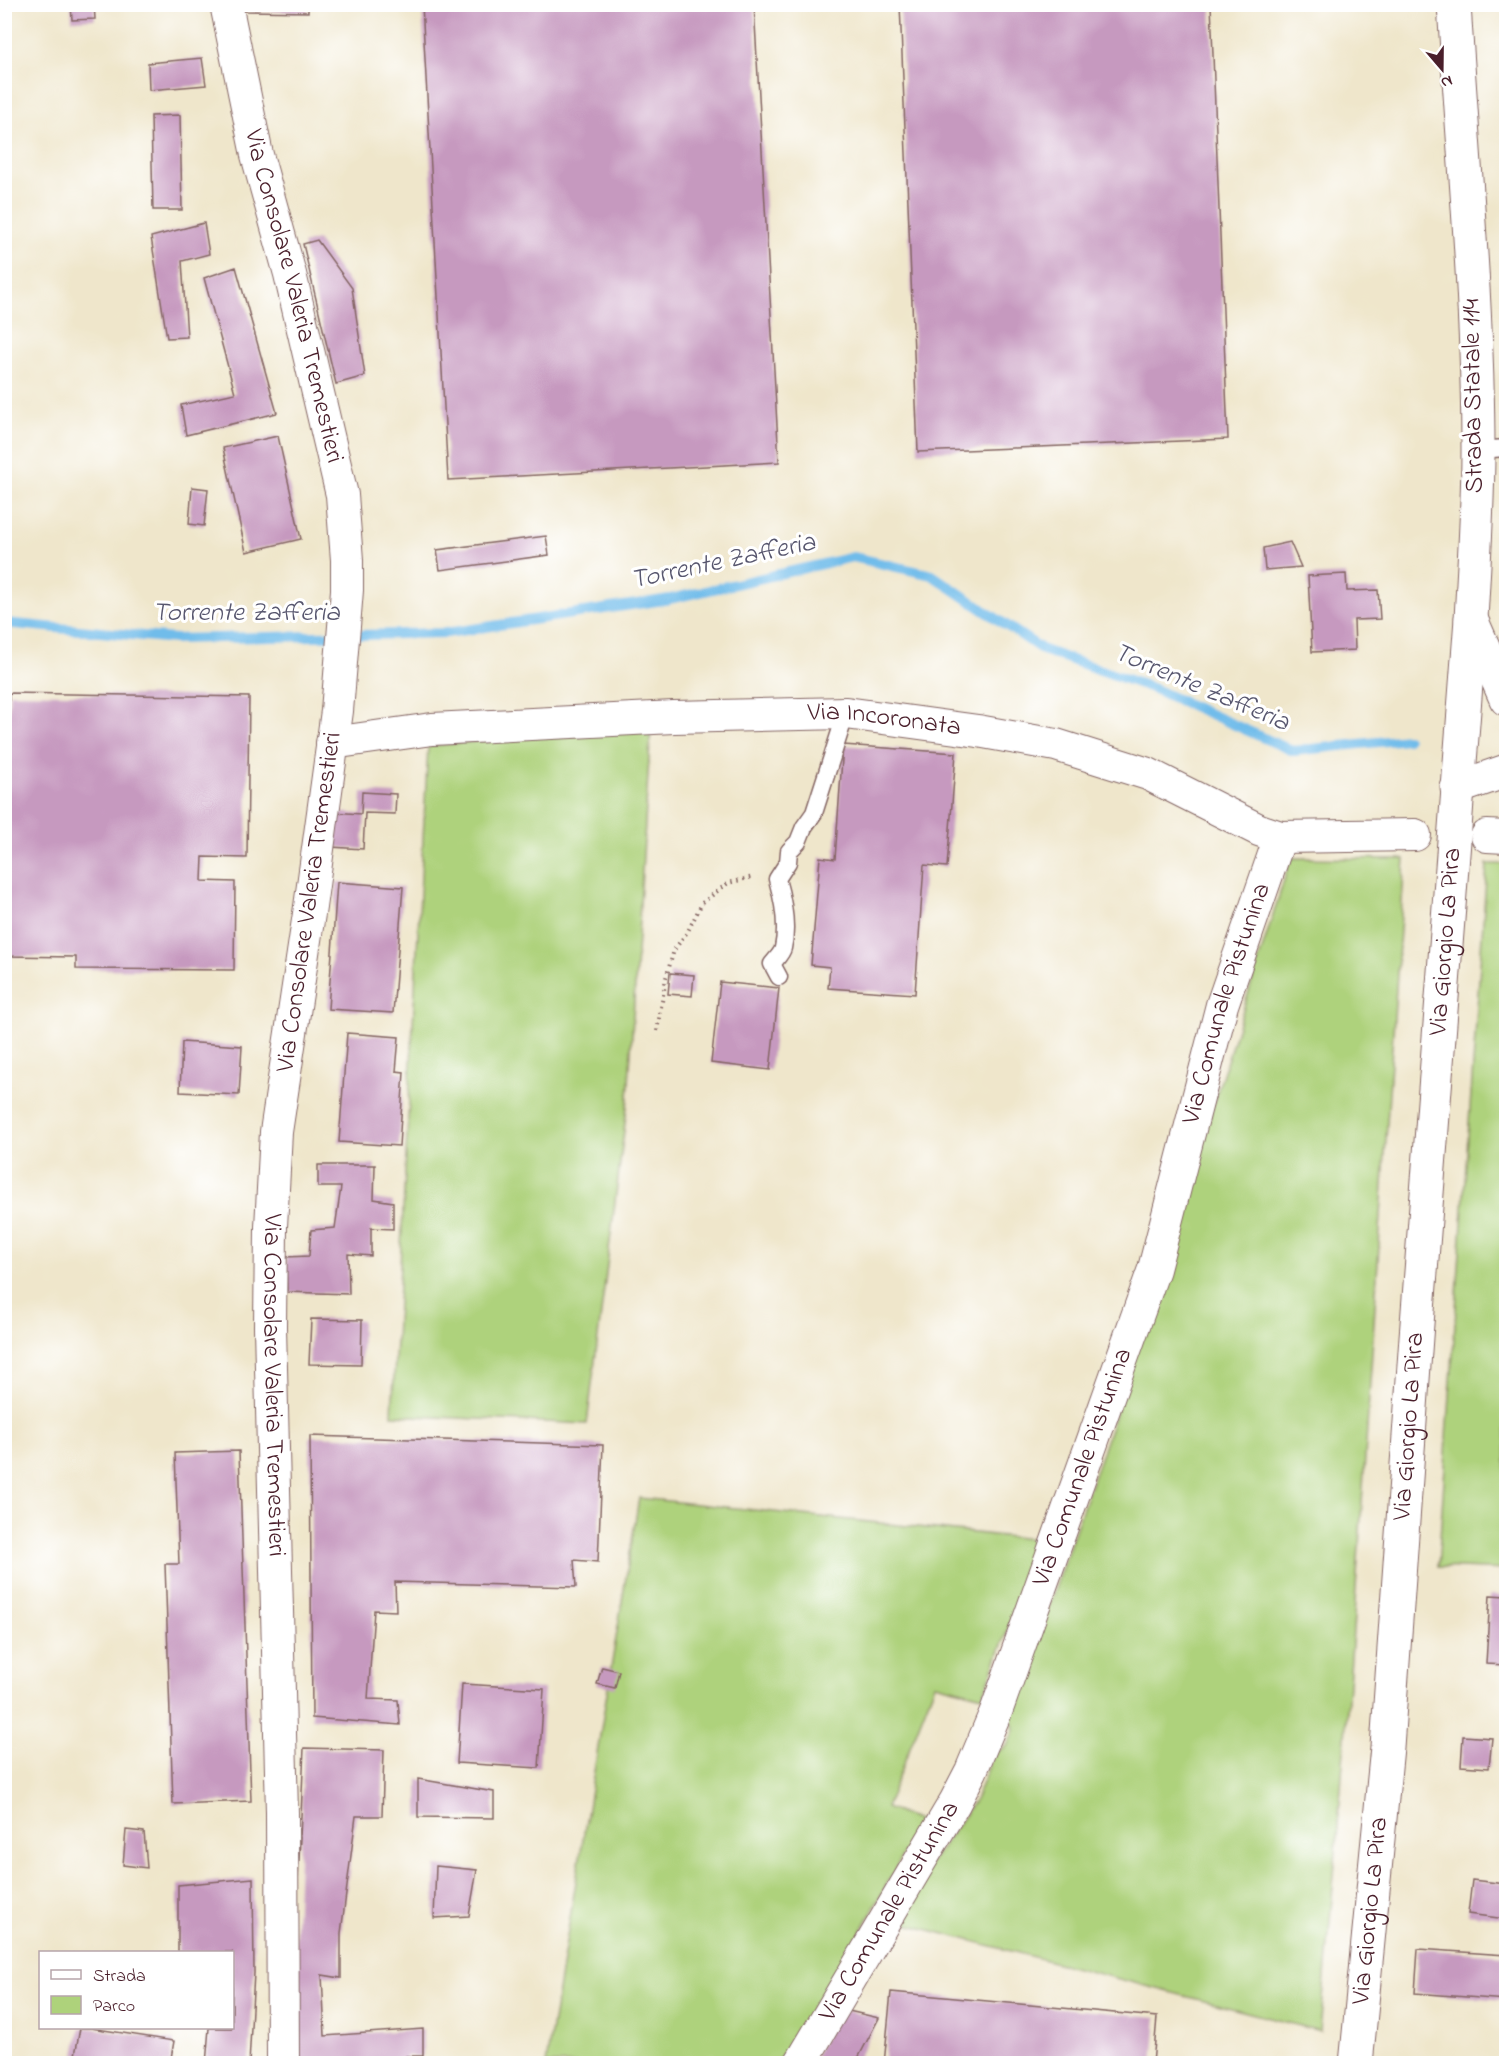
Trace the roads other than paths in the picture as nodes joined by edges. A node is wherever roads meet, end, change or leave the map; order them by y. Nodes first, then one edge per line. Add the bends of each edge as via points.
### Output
1 (226, 4) edge
2 (1454, 4) edge
3 (1492, 449) edge
4 (1471, 619) junction
5 (1506, 699) edge
6 (846, 713) junction
7 (332, 743) junction
8 (1506, 771) edge
9 (1457, 788) junction
10 (1415, 835) dead end
11 (1280, 837) junction
12 (778, 977) dead end
13 (283, 2064) edge
14 (800, 2064) edge
15 (1356, 2064) edge

1 - 7 street, Via Consolare Valeria Tremestieri via 257,155 290,274 342,495 347,590
2 - 3 main road, Strada Statale 114 via 1474,315
3 - 4 main road, Strada Statale 114
4 - 5 main road
4 - 9 main road, Strada Statale 114
6 - 7 street, Via Incoronata via 432,729
6 - 11 street, Via Incoronata via 1056,745 1148,774 1258,830
6 - 12 lane via 814,813 789,851 788,862 777,879 785,920 783,950 772,964
7 - 13 street, Via Consolare Valeria Tremestieri via 276,1132 271,1227
8 - 9 main road
9 - 15 main road, Via Giorgio La Pira via 1387,1748
10 - 11 street, Via Incoronata
11 - 14 street, Via Comunale Pistunina via 1222,1005 1154,1269 981,1750

